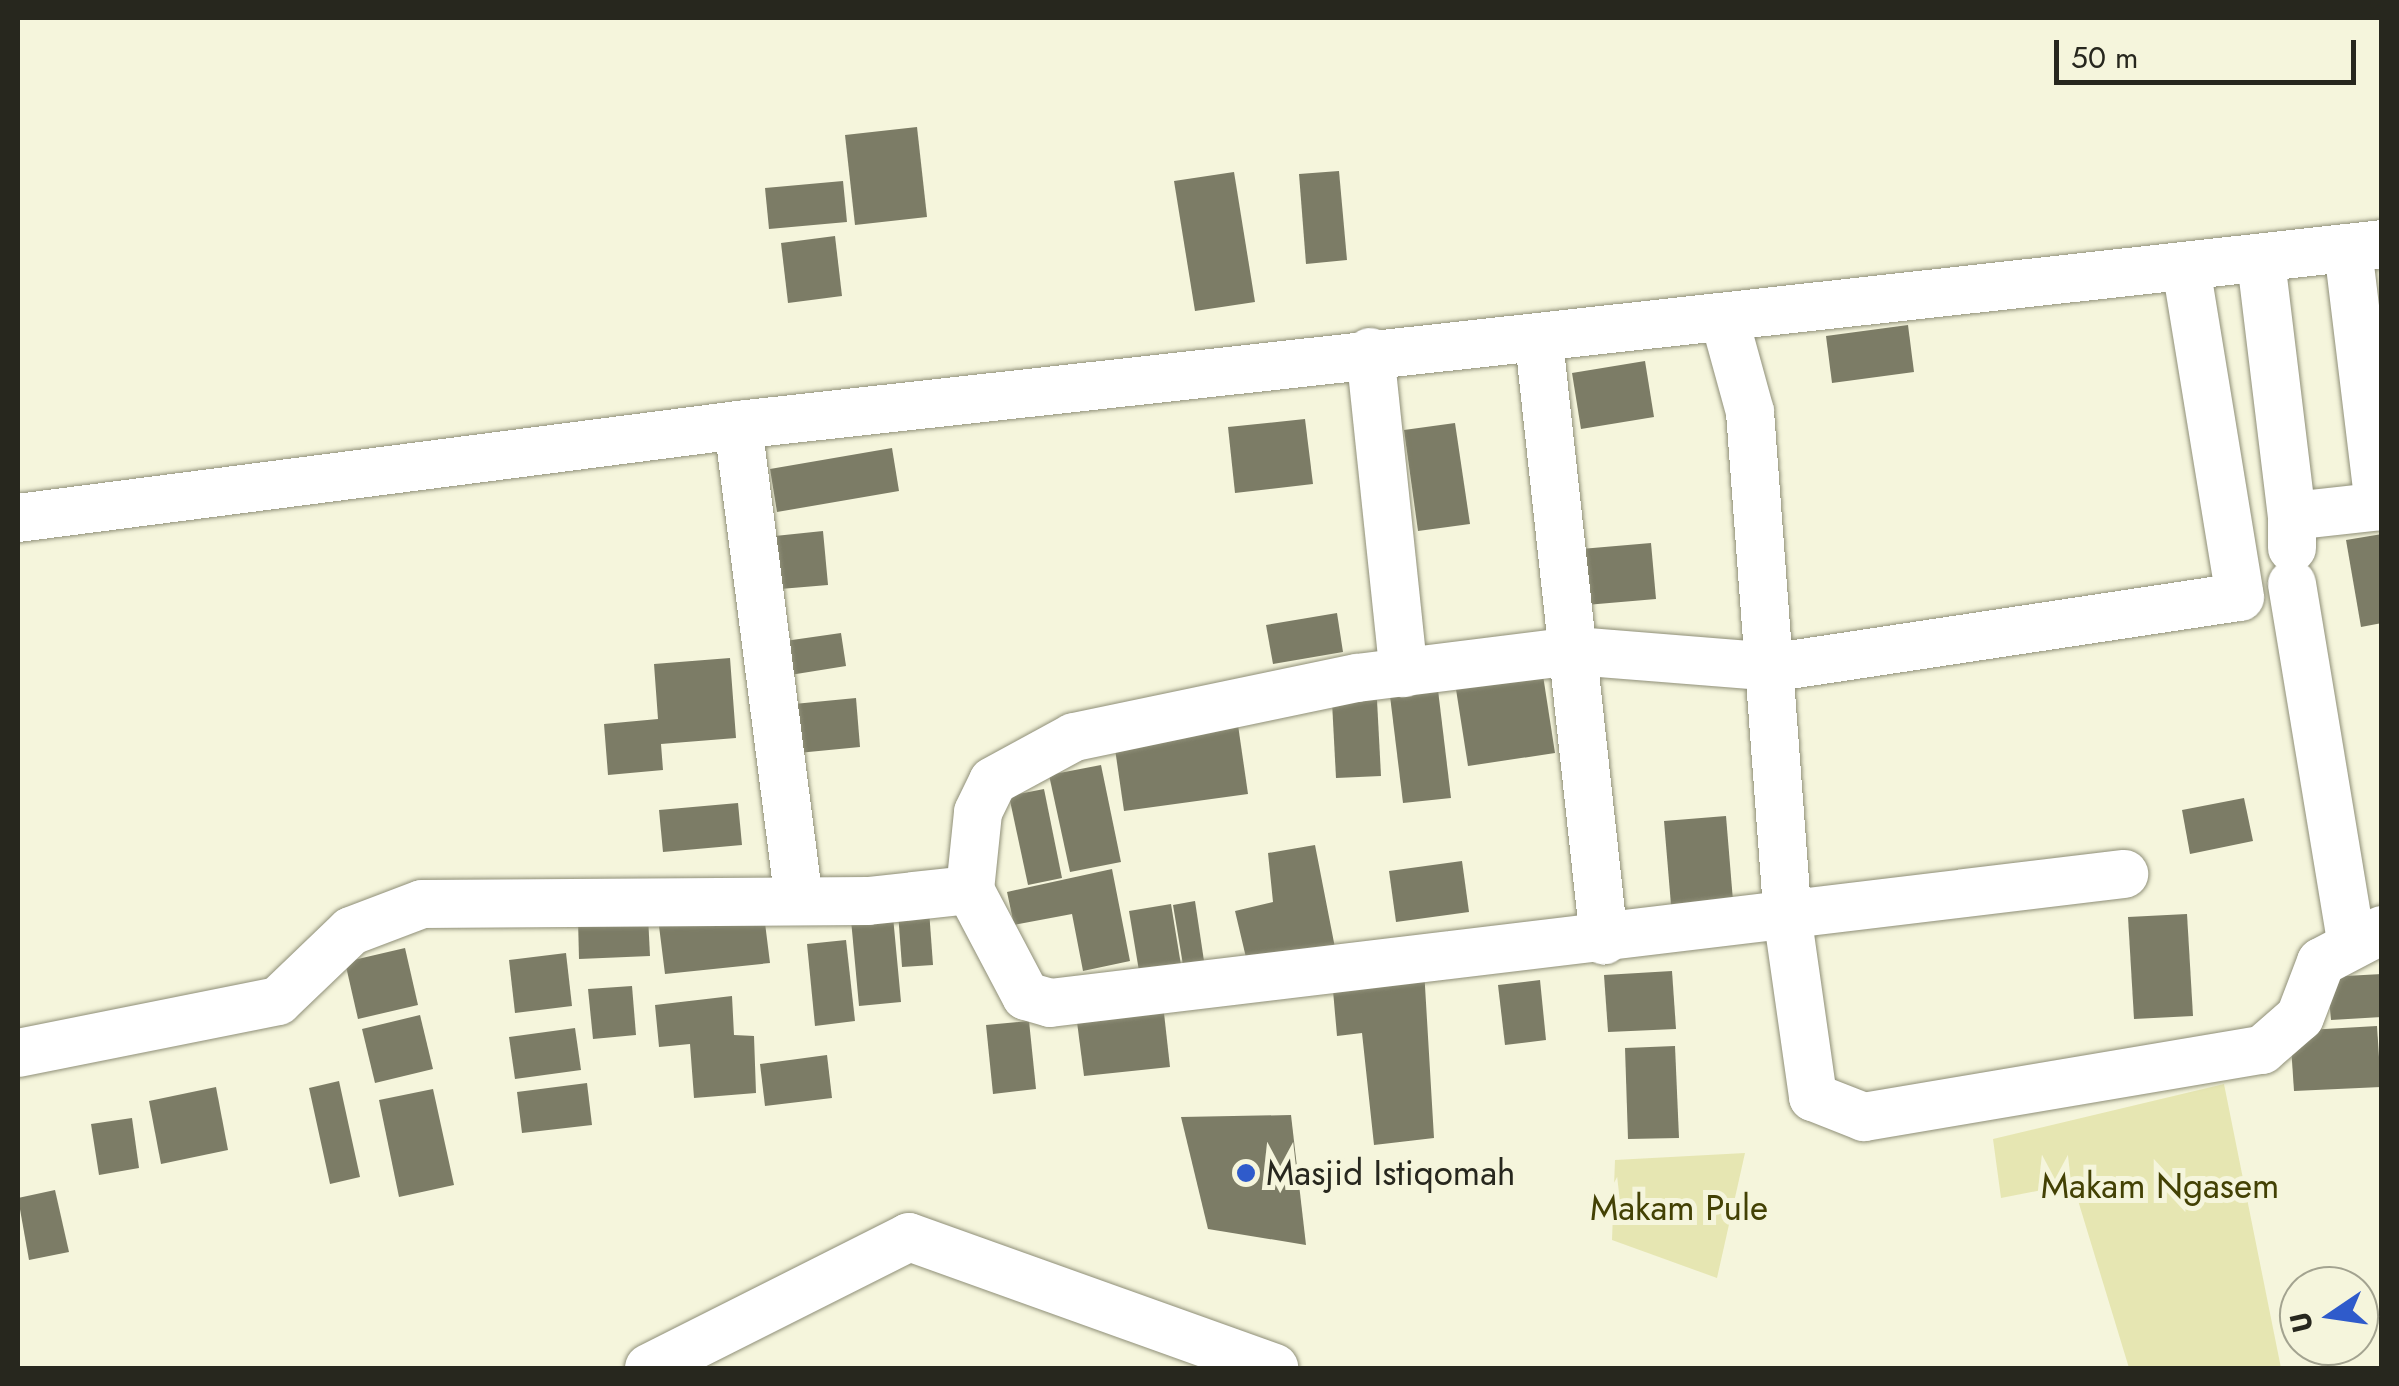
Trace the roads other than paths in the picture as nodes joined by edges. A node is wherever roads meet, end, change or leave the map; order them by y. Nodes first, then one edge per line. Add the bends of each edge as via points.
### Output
1 (2365, 246) edge
2 (2261, 262) junction
3 (2187, 272) junction
4 (1725, 320) junction
5 (1539, 341) junction
6 (1370, 352) junction
7 (738, 425) junction
8 (2380, 506) edge
9 (2292, 516) junction
10 (18, 518) edge
11 (2292, 584) junction
12 (2240, 597) junction
13 (1575, 651) junction
14 (1776, 666) junction
15 (1404, 673) junction
16 (2124, 874) dead end
17 (970, 890) junction
18 (799, 899) junction
19 (1788, 921) junction
20 (2366, 936) edge
21 (1604, 940) junction
22 (18, 1053) edge
23 (649, 1368) edge
24 (1274, 1368) edge

1 - 2 street
1 - 8 street
2 - 3 street
2 - 9 street
3 - 4 street
3 - 12 street
4 - 5 street
4 - 14 street via 1750,412
5 - 6 street
5 - 13 street
6 - 7 street
6 - 15 street
7 - 10 street
7 - 18 street
8 - 9 street
9 - 11 street
11 - 12 street
11 - 20 street
12 - 14 street
13 - 14 street
13 - 15 street
13 - 21 street
14 - 19 street
15 - 17 street via 1074,736 1022,758 993,781 978,812
16 - 19 street
17 - 18 street
17 - 21 street via 1026,996 1050,1003
18 - 22 street via 422,904 351,931 278,1002
19 - 20 street via 1813,1097 1864,1117 2262,1050 2300,1016 2320,962
19 - 21 street
23 - 24 street via 908,1237

